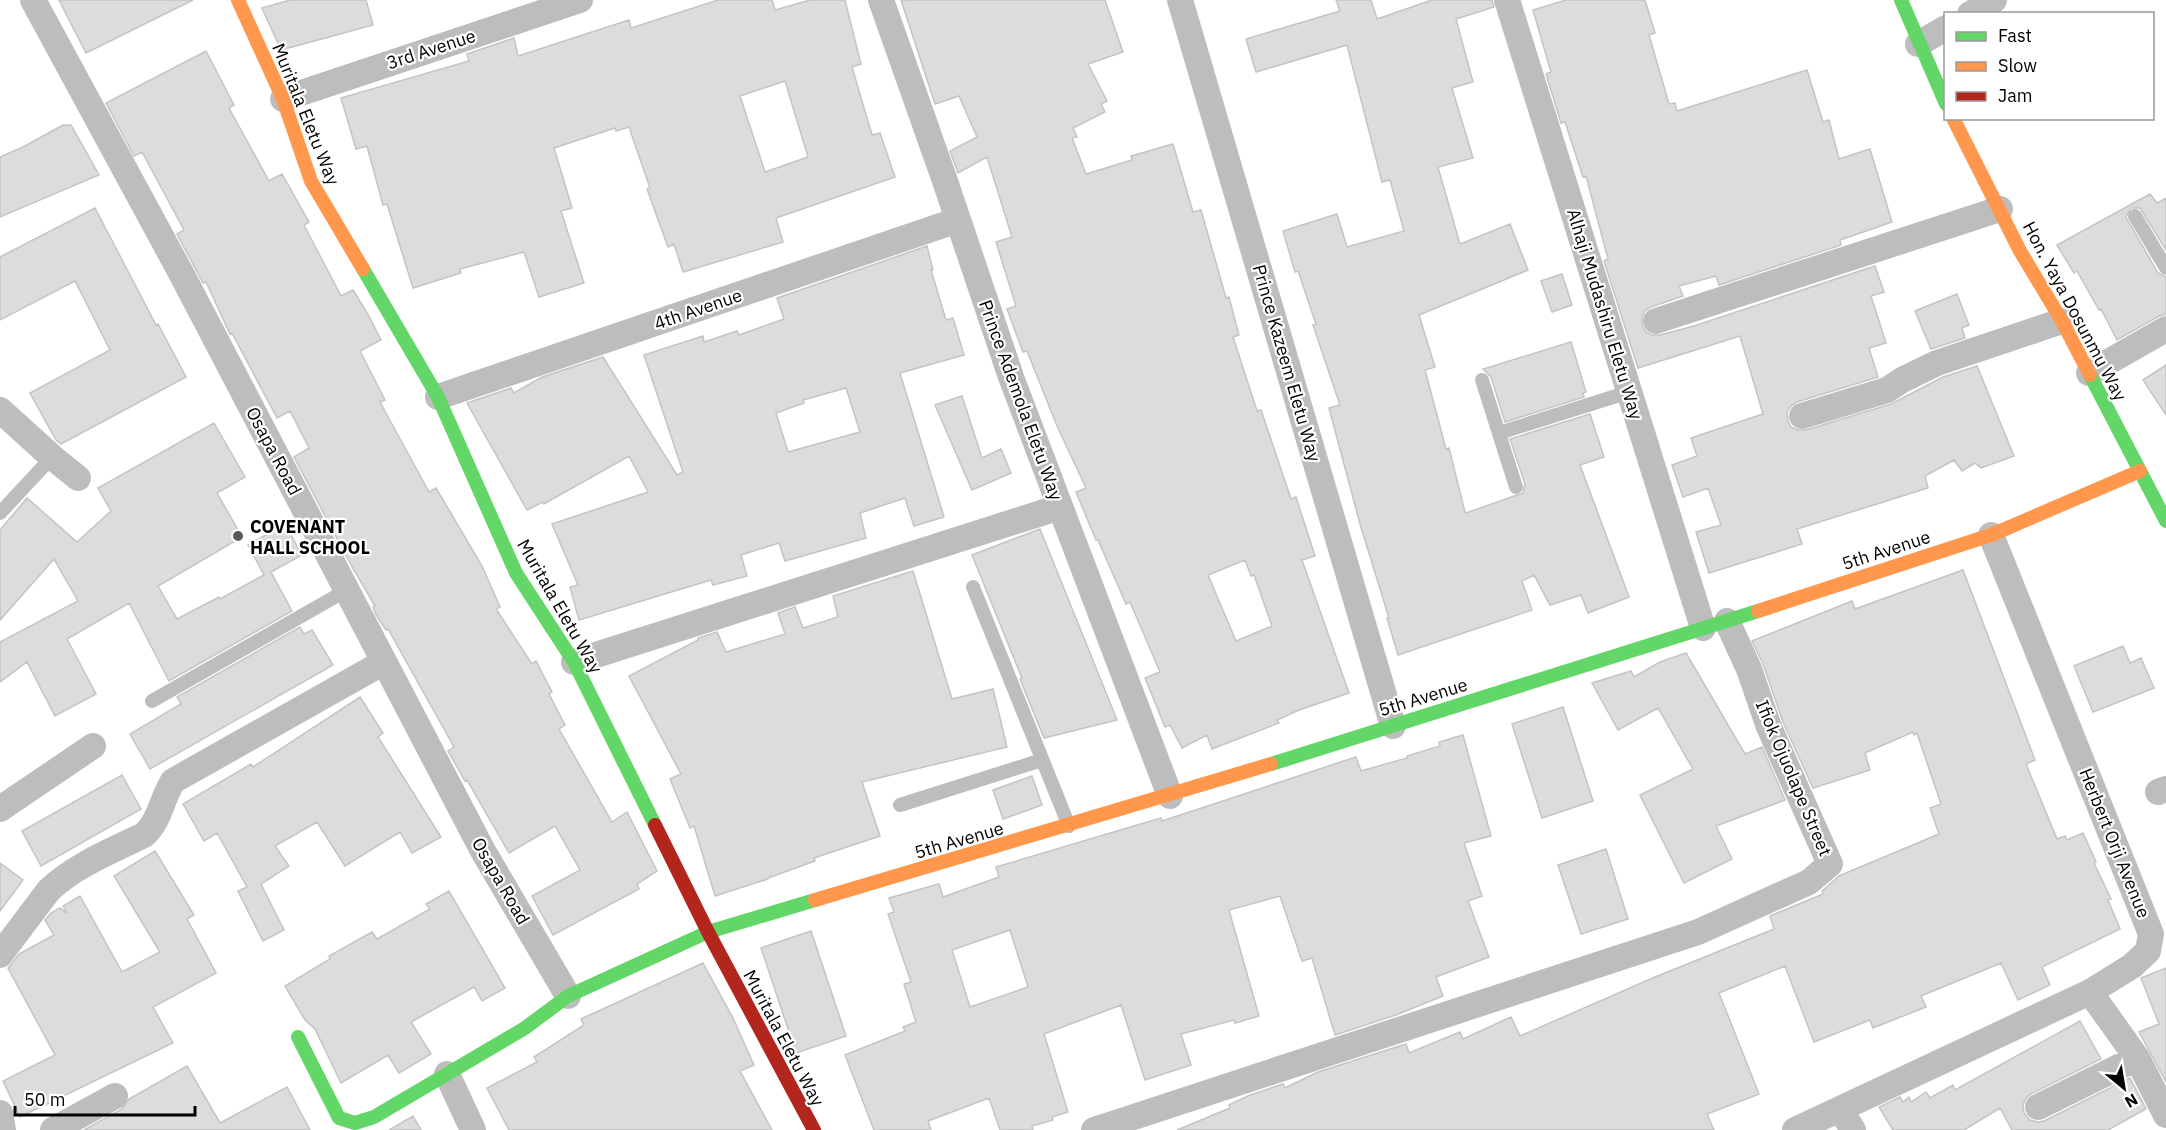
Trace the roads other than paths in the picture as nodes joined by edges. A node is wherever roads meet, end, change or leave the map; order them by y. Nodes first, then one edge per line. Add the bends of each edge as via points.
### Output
1 (33, 0) edge
2 (238, 0) edge
3 (881, 0) edge
4 (1180, 0) edge
5 (1507, 0) edge
6 (1901, 0) edge
7 (1994, 0) edge
8 (568, 2) edge
9 (1973, 12) edge
10 (1944, 29) edge
11 (1918, 44) junction
12 (283, 99) junction
13 (1944, 100) edge
14 (1954, 120) edge
15 (2000, 209) junction
16 (2135, 216) dead end
17 (958, 220) junction
18 (2166, 268) edge
19 (1656, 321) dead end
20 (2062, 321) junction
21 (2166, 329) edge
22 (2089, 373) junction
23 (1482, 380) dead end
24 (1629, 392) junction
25 (438, 397) junction
26 (0, 410) edge
27 (1802, 417) dead end
28 (1499, 433) junction
29 (52, 457) junction
30 (2140, 471) junction
31 (78, 478) dead end
32 (1516, 487) dead end
33 (1060, 507) junction
34 (0, 513) edge
35 (2166, 521) edge
36 (1991, 535) junction
37 (973, 587) dead end
38 (347, 590) junction
39 (1727, 621) junction
40 (1702, 628) junction
41 (384, 662) junction
42 (574, 662) junction
43 (152, 700) dead end
44 (1393, 726) junction
45 (93, 746) dead end
46 (1042, 760) junction
47 (1170, 796) junction
48 (900, 805) dead end
49 (0, 809) edge
50 (1069, 826) junction
51 (708, 933) junction
52 (0, 955) edge
53 (2090, 992) junction
54 (568, 996) junction
55 (298, 1037) dead end
56 (2137, 1058) junction
57 (447, 1074) junction
58 (115, 1096) dead end
59 (2038, 1107) dead end
60 (0, 1113) edge
61 (2166, 1115) edge
62 (1846, 1119) edge
63 (2166, 1123) edge
64 (3, 1130) edge
65 (53, 1130) edge
66 (473, 1130) edge
67 (814, 1130) edge
68 (1094, 1130) edge
69 (1795, 1130) edge
70 (2156, 1130) edge

1 - 38 street, Osapa Road
2 - 12 street, Muritala Eletu Way
3 - 17 street, Prince Ademola Eletu Way
4 - 44 street, Prince Kazeem Eletu Way
5 - 24 street, Alhaji Mudashiru Eletu Way
6 - 11 street
7 - 9 street
8 - 12 street, 3rd Avenue
10 - 11 street
11 - 13 street
12 - 25 street, Muritala Eletu Way via 311,181
14 - 15 street, Hon. Yaya Dosunmu Way
15 - 19 street
15 - 20 street, Hon. Yaya Dosunmu Way
16 - 18 lane
17 - 25 street, 4th Avenue
17 - 33 street, Prince Ademola Eletu Way
20 - 22 street, Hon. Yaya Dosunmu Way
20 - 27 street via 1937,363 1887,390
21 - 22 street
22 - 30 street, Hon. Yaya Dosunmu Way
23 - 28 lane
24 - 28 lane
24 - 40 street, Alhaji Mudashiru Eletu Way
25 - 42 street, Muritala Eletu Way via 516,573
26 - 29 street
28 - 32 lane
29 - 31 street
29 - 34 lane
30 - 35 street, Hon. Yaya Dosunmu Way
30 - 36 street, 5th Avenue
33 - 42 street
33 - 47 street, Prince Ademola Eletu Way
36 - 39 street, 5th Avenue
36 - 53 street, Herbert Orji Avenue via 2151,934 2148,951 2132,966
37 - 46 lane
38 - 41 street, Osapa Road
38 - 43 lane
39 - 40 street, 5th Avenue
39 - 68 street, Ifiok Ojuolape Street via 1830,864 1809,882 1698,932
40 - 44 street, 5th Avenue
41 - 52 street via 174,781 151,829 58,881
41 - 54 street, Osapa Road via 483,851
42 - 51 street, Muritala Eletu Way
44 - 47 street, 5th Avenue
45 - 49 street
46 - 48 lane
46 - 50 lane
47 - 50 street, 5th Avenue
50 - 51 street, 5th Avenue
51 - 54 street, 5th Avenue
51 - 67 street, Muritala Eletu Way
53 - 56 street
53 - 62 street, Herbert Orji Avenue
54 - 57 street, 5th Avenue via 525,1028
55 - 57 street, 5th Avenue via 339,1118 355,1123 374,1117
56 - 59 street
56 - 61 street
57 - 66 street
58 - 65 street
60 - 64 street
62 - 69 street, Herbert Orji Avenue
63 - 70 street

